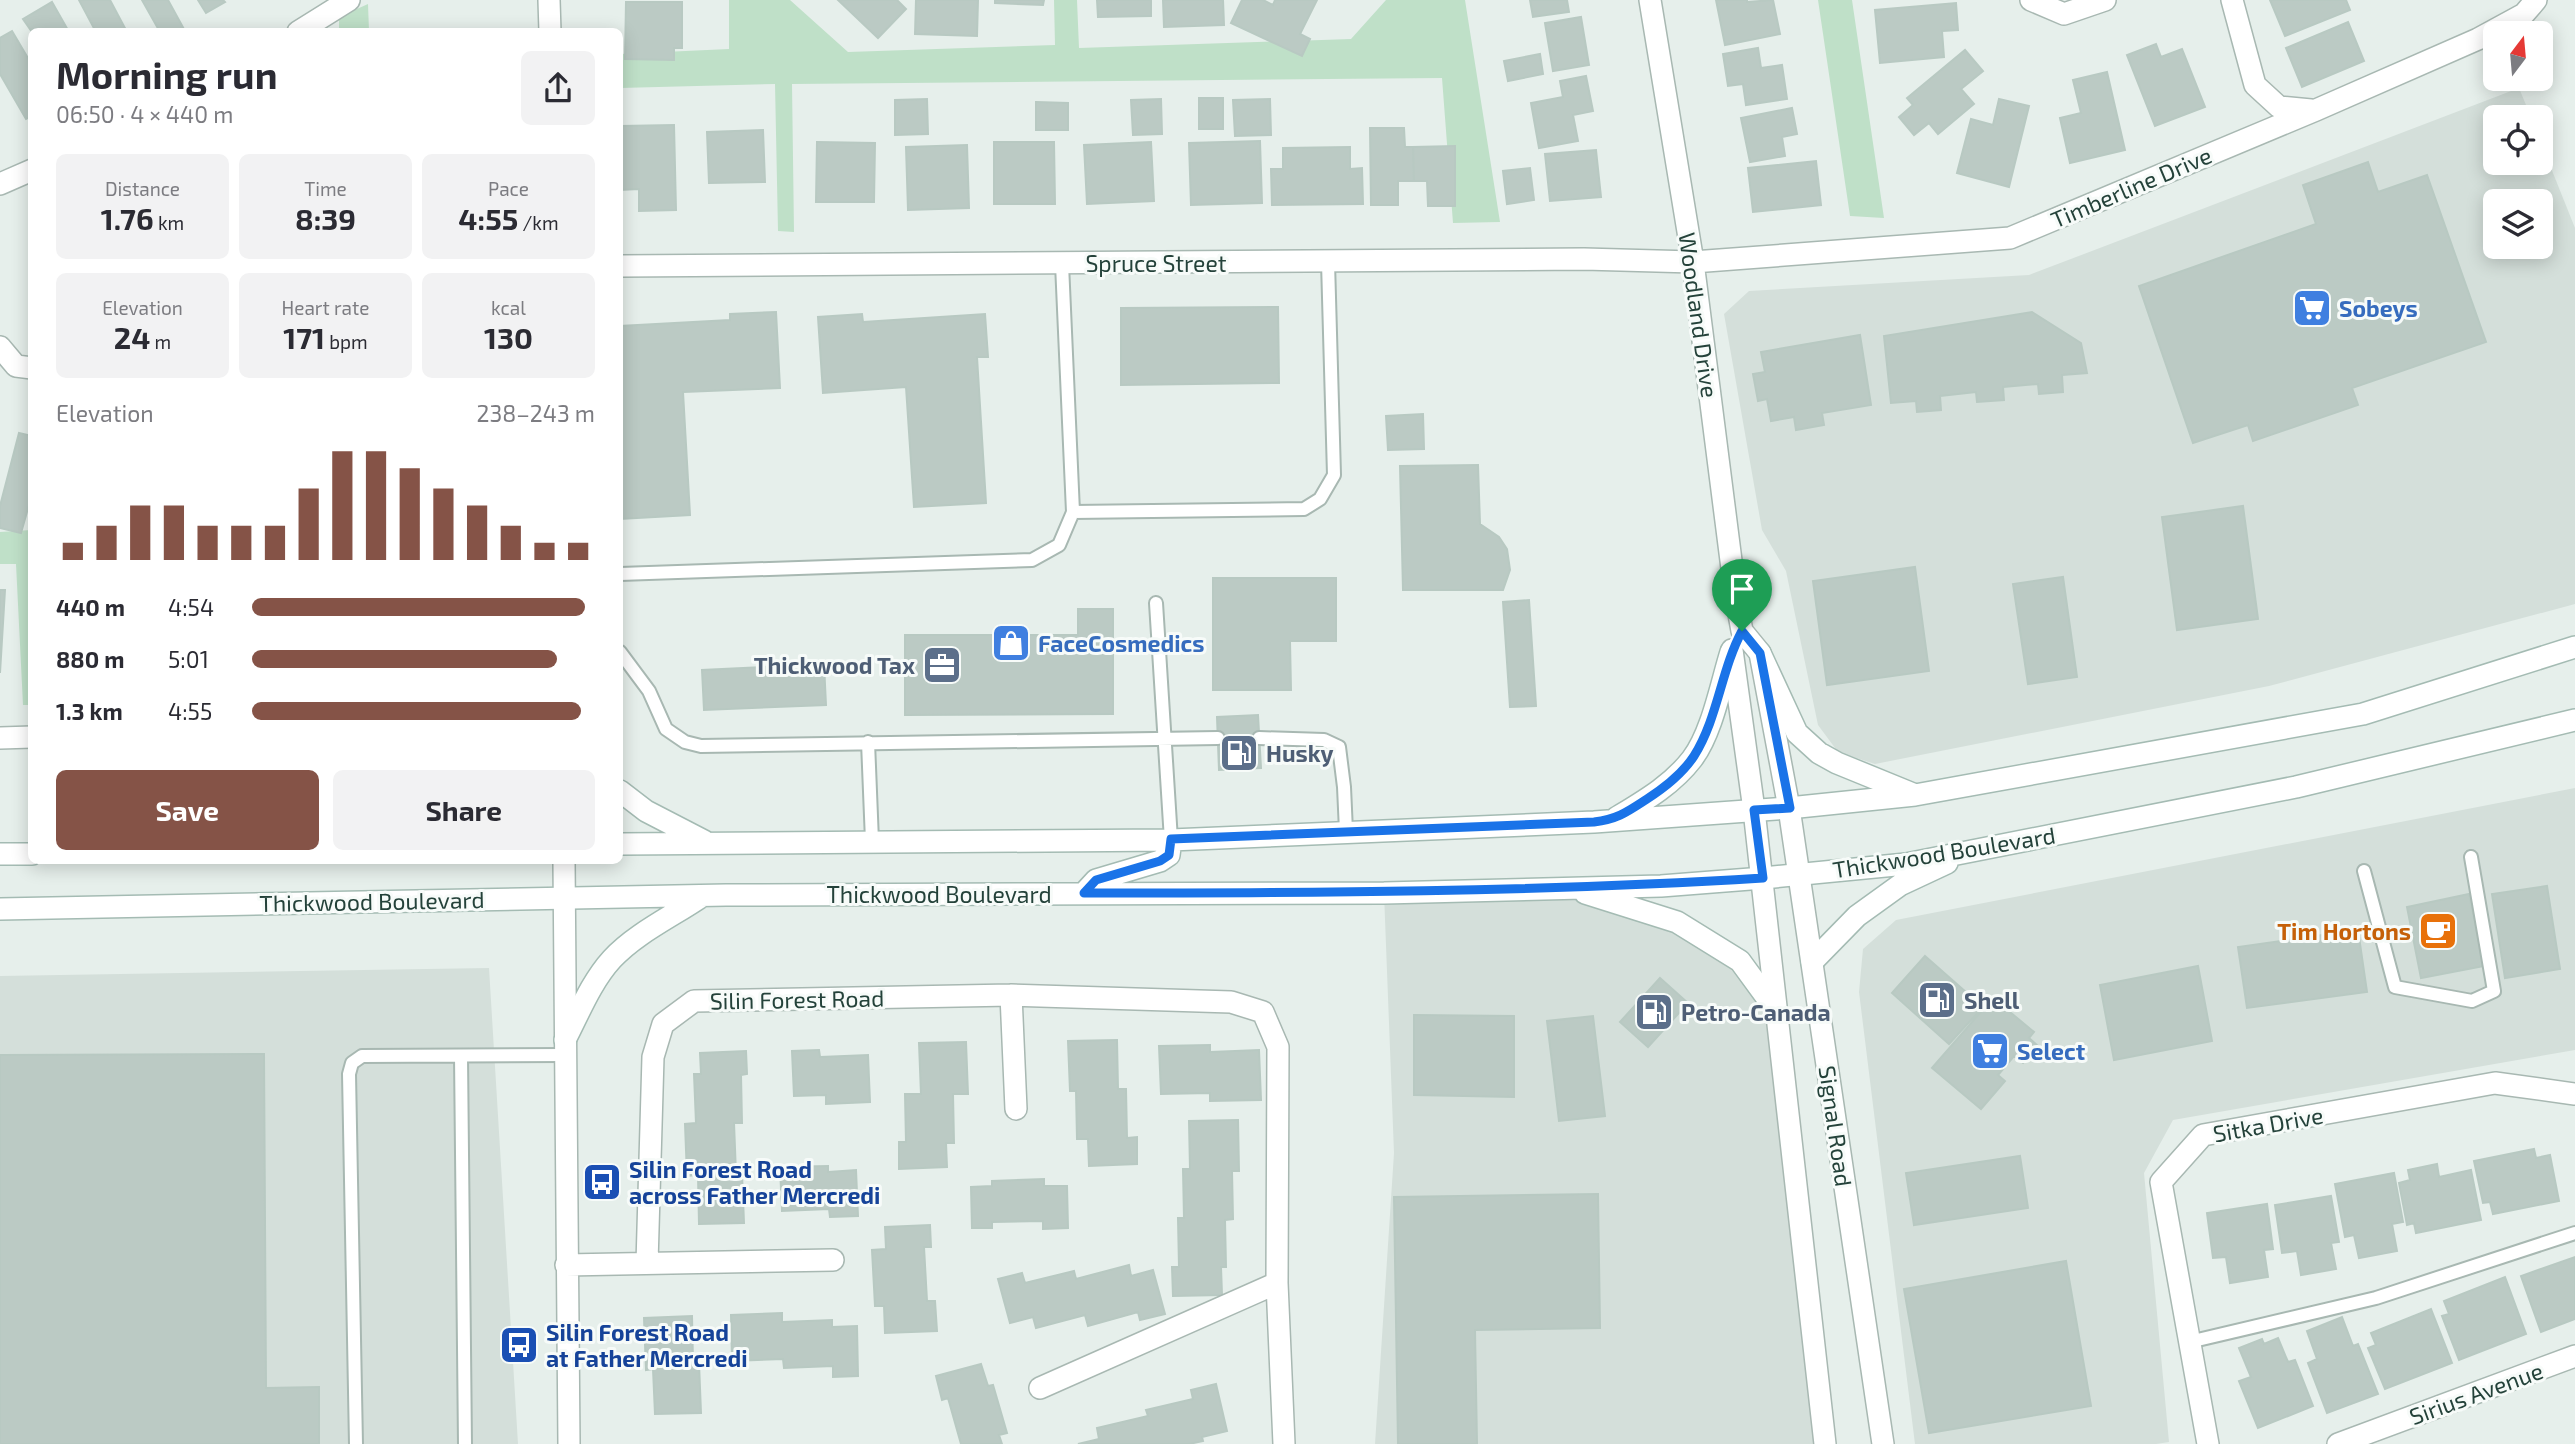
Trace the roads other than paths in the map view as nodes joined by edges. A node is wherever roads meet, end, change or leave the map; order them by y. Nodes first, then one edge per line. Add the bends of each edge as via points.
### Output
1 (349, 0) edge
2 (549, 0) edge
3 (1650, 0) edge
4 (2031, 0) edge
5 (2105, 0) edge
6 (2232, 0) edge
7 (2536, 0) edge
8 (304, 28) edge
9 (550, 28) edge
10 (2316, 110) junction
11 (28, 172) edge
12 (0, 184) edge
13 (1328, 262) junction
14 (1693, 262) junction
15 (1062, 264) junction
16 (623, 266) edge
17 (0, 347) edge
18 (28, 368) edge
19 (1073, 512) junction
20 (623, 574) edge
21 (1156, 603) dead end
22 (1742, 631) junction
23 (2575, 646) edge
24 (1731, 652) junction
25 (1760, 653) junction
26 (623, 656) edge
27 (2575, 720) edge
28 (28, 737) edge
29 (0, 738) edge
30 (1218, 738) dead end
31 (1259, 738) dead end
32 (1164, 739) junction
33 (868, 742) junction
34 (623, 793) edge
35 (1915, 794) junction
36 (1790, 808) junction
37 (1754, 810) junction
38 (1615, 819) junction
39 (1346, 831) junction
40 (1171, 839) junction
41 (872, 841) junction
42 (706, 842) junction
43 (623, 844) edge
44 (1976, 850) junction
45 (0, 854) edge
46 (28, 854) edge
47 (2471, 857) dead end
48 (565, 864) edge
49 (2364, 871) dead end
50 (1800, 875) junction
51 (1763, 878) junction
52 (1570, 888) junction
53 (1084, 893) junction
54 (702, 896) junction
55 (563, 897) junction
56 (0, 909) edge
57 (1811, 962) junction
58 (1011, 996) junction
59 (1778, 1013) junction
60 (565, 1047) junction
61 (461, 1056) junction
62 (2575, 1094) edge
63 (1016, 1109) dead end
64 (2575, 1233) edge
65 (832, 1260) dead end
66 (647, 1263) junction
67 (566, 1265) junction
68 (1277, 1283) junction
69 (2189, 1342) junction
70 (2575, 1356) edge
71 (1040, 1388) dead end
72 (356, 1444) edge
73 (465, 1444) edge
74 (569, 1444) edge
75 (1284, 1444) edge
76 (1825, 1444) edge
77 (1883, 1444) edge
78 (2208, 1444) edge
79 (2338, 1444) edge

1 - 8 street
2 - 9 street
3 - 14 street, Woodland Drive
4 - 5 street via 2063,14
6 - 10 street via 2255,85 2279,107
7 - 10 street, Timberline Drive via 2524,14 2478,39
10 - 14 street, Timberline Drive via 2010,238
11 - 12 street
13 - 14 street, Spruce Street
13 - 15 street, Spruce Street
13 - 19 lane via 1334,475 1320,499 1304,509
14 - 22 street, Woodland Drive
15 - 16 street, Spruce Street
15 - 19 lane
17 - 18 street via 16,366
19 - 20 lane via 1059,545 1032,560
21 - 32 lane
22 - 24 street
22 - 25 street, Woodland Drive
23 - 35 street via 2363,714
24 - 37 street
24 - 38 street via 1693,758 1662,789
25 - 35 street via 1797,733 1837,763
25 - 36 street, Woodland Drive
26 - 33 lane via 649,691 666,729 685,742 701,746
27 - 44 street, Thickwood Boulevard via 2296,787
28 - 29 street
30 - 32 lane
31 - 39 lane via 1324,740 1339,747
32 - 33 lane
32 - 40 lane
33 - 41 lane
34 - 42 street via 646,811
35 - 36 street
36 - 37 street
36 - 50 street, Signal Road
37 - 38 street
37 - 51 street, Signal Road
38 - 39 street
39 - 40 street
40 - 41 street
40 - 53 street via 1169,855 1160,861 1096,880
41 - 42 street
42 - 43 street
44 - 50 street, Thickwood Boulevard via 1906,864
44 - 57 street via 1900,885 1857,916
45 - 46 street
47 - 49 lane via 2494,990 2472,1000 2395,986
48 - 55 street
50 - 51 street, Thickwood Boulevard
50 - 57 street, Signal Road
51 - 52 street, Thickwood Boulevard
51 - 59 street, Signal Road
52 - 53 street, Thickwood Boulevard
52 - 59 street via 1677,922 1740,961
53 - 54 street, Thickwood Boulevard
54 - 55 street, Thickwood Boulevard
54 - 60 street via 613,959 587,996
55 - 56 street, Thickwood Boulevard
55 - 60 street
57 - 77 street, Signal Road
58 - 63 street
58 - 66 street, Silin Forest Road via 694,1001 683,1008 663,1024 653,1056
58 - 68 street, Silin Forest Road via 1231,1002 1263,1012 1278,1047
59 - 76 street, Signal Road
60 - 61 lane
60 - 67 street
61 - 72 lane via 362,1056 352,1063 349,1074
61 - 73 lane
62 - 69 street, Sitka Drive via 2495,1083 2203,1136 2161,1182
64 - 69 lane via 2376,1298
65 - 66 street
66 - 67 street
67 - 74 street
68 - 71 street
68 - 75 street, Silin Forest Road
69 - 78 street, Sitka Drive
70 - 79 street, Sirius Avenue

